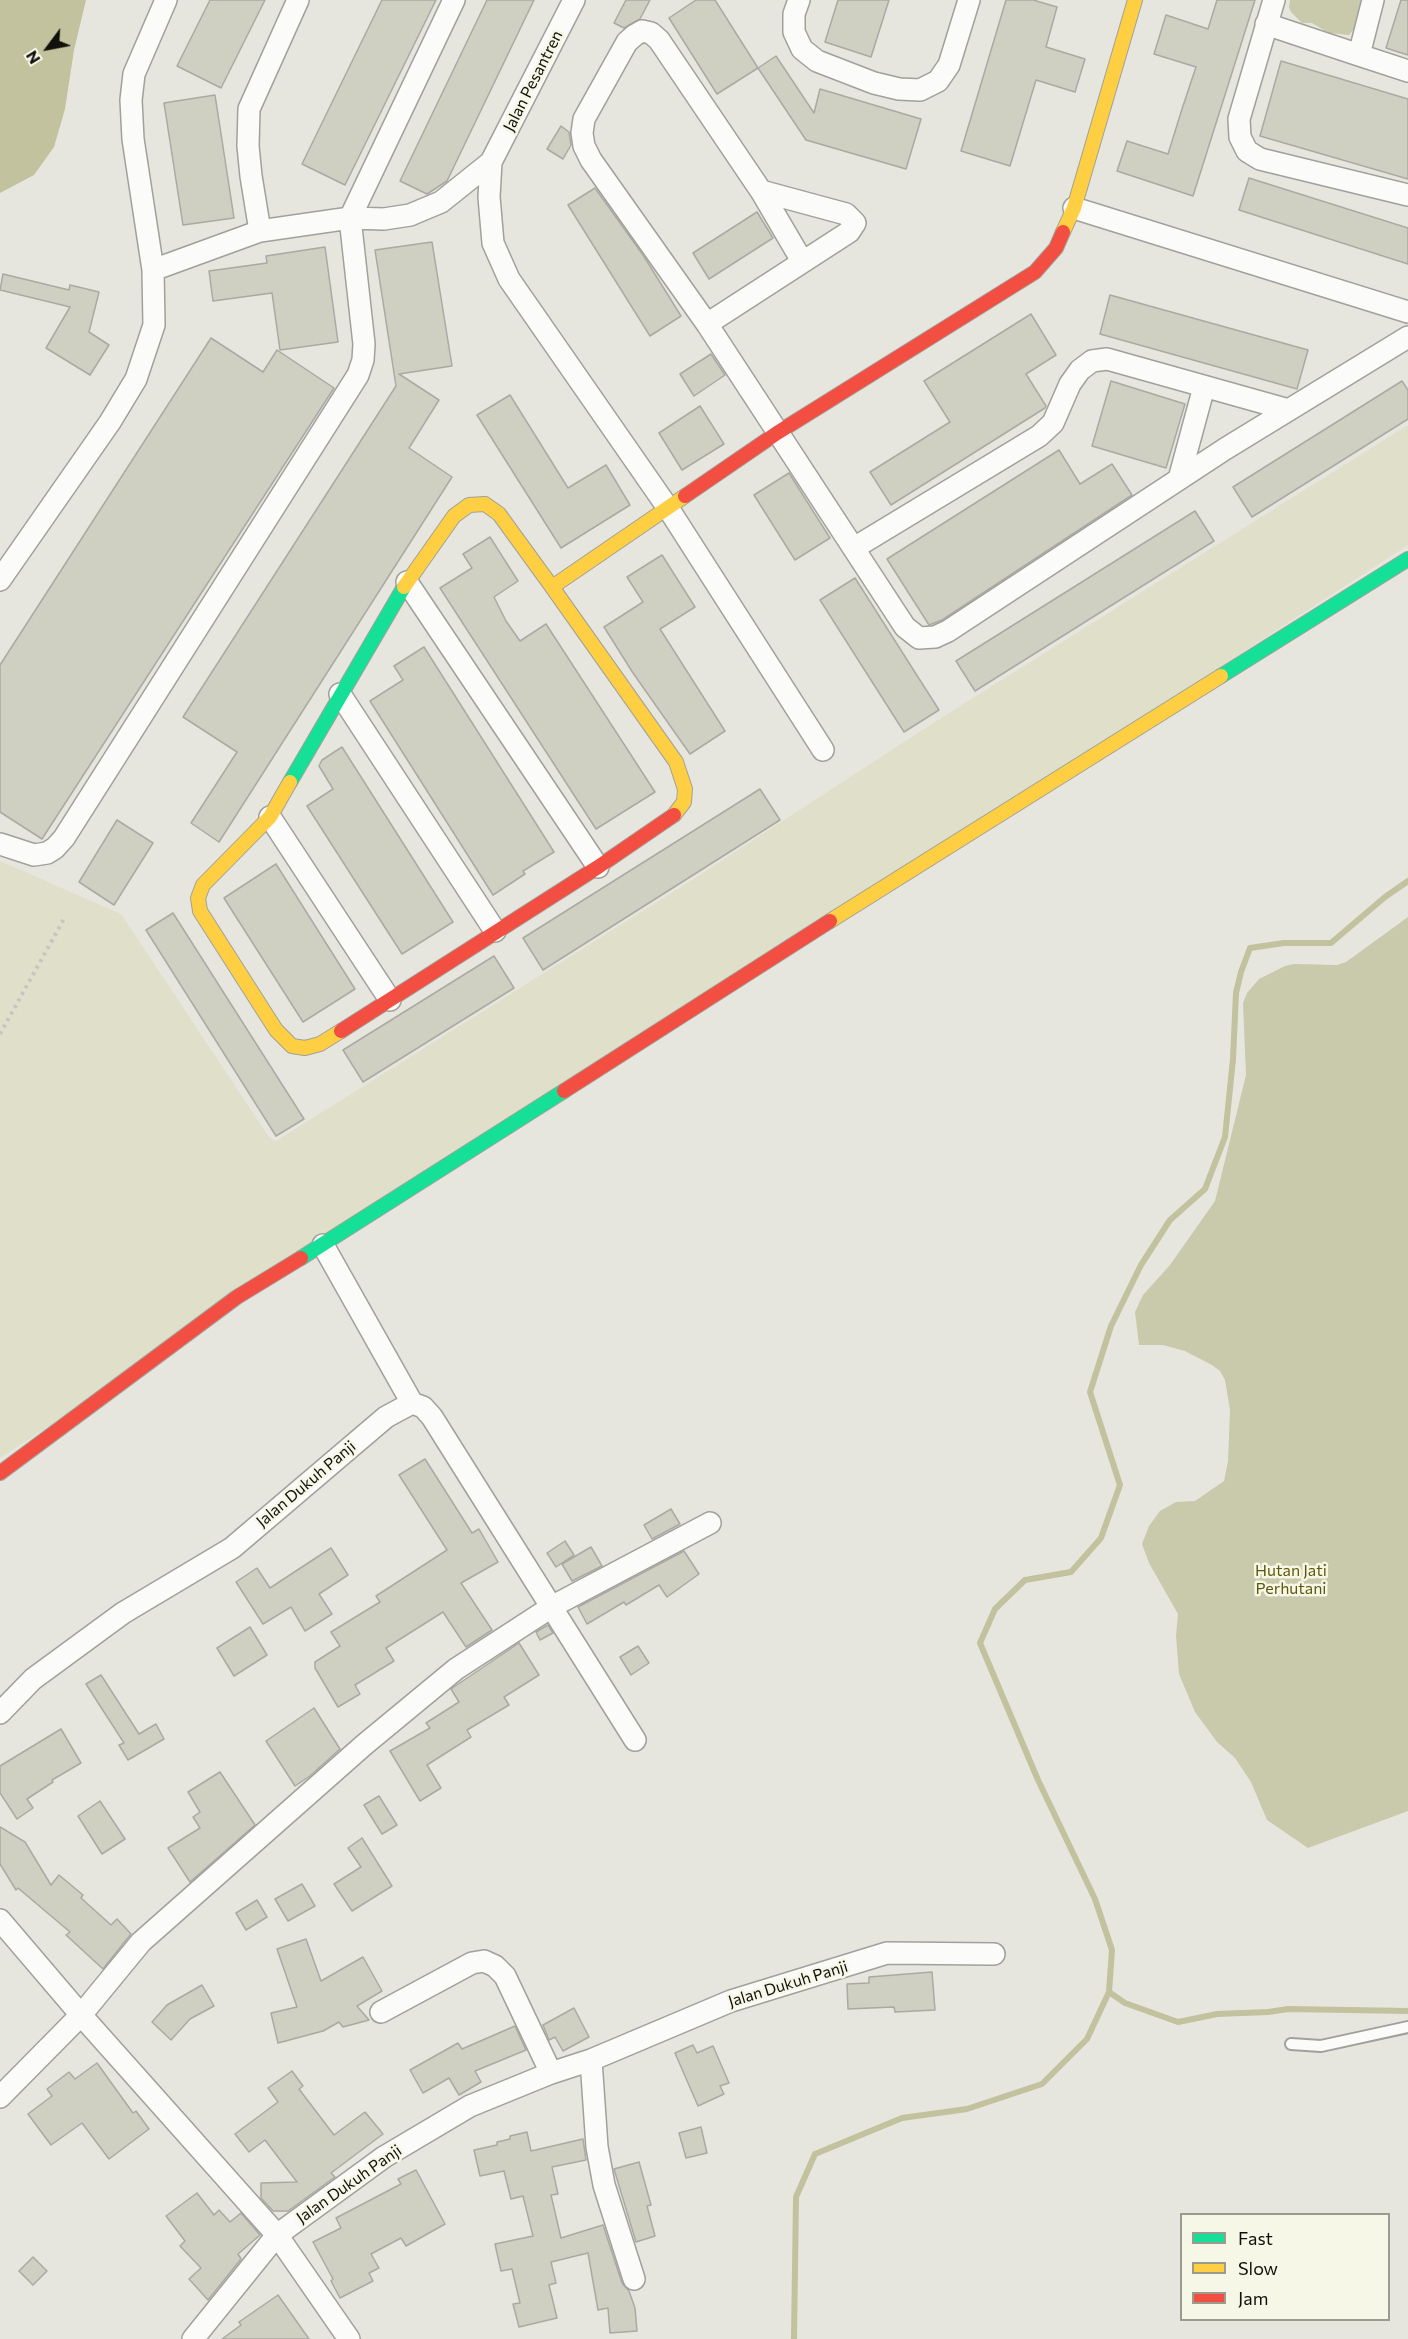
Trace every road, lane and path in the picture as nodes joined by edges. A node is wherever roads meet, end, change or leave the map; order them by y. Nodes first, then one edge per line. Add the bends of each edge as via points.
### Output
1 (166, 0) edge
2 (298, 0) edge
3 (454, 0) edge
4 (574, 0) edge
5 (799, 0) edge
6 (969, 0) edge
7 (1135, 0) edge
8 (1274, 0) edge
9 (1373, 0) edge
10 (1266, 24) junction
11 (1359, 55) junction
12 (1408, 71) edge
13 (491, 162) junction
14 (760, 190) junction
15 (1408, 195) edge
16 (1074, 208) junction
17 (350, 218) junction
18 (260, 231) junction
19 (802, 261) junction
20 (153, 270) junction
21 (1408, 312) edge
22 (707, 324) junction
23 (1408, 337) edge
24 (1204, 387) junction
25 (1289, 410) junction
26 (777, 433) junction
27 (1179, 479) junction
28 (668, 507) junction
29 (855, 548) junction
30 (1408, 559) edge
31 (3, 574) edge
32 (407, 582) junction
33 (552, 586) junction
34 (340, 694) junction
35 (823, 750) dead end
36 (270, 817) junction
37 (0, 844) edge
38 (598, 867) junction
39 (65, 917) dead end
40 (495, 932) junction
41 (390, 1000) junction
42 (0, 1034) edge
43 (323, 1245) junction
44 (412, 1403) junction
45 (0, 1473) edge
46 (710, 1523) dead end
47 (552, 1606) junction
48 (0, 1713) edge
49 (635, 1740) dead end
50 (0, 1920) edge
51 (994, 1954) dead end
52 (381, 2012) dead end
53 (81, 2015) junction
54 (1408, 2027) edge
55 (1291, 2044) dead end
56 (591, 2060) junction
57 (551, 2073) junction
58 (0, 2097) edge
59 (277, 2235) junction
60 (634, 2279) dead end
61 (192, 2339) edge
62 (349, 2339) edge

1 - 20 street via 134,74 131,100 133,139
2 - 18 street via 249,109 250,176
3 - 17 street
4 - 13 street, Jalan Pesantren
5 - 6 street via 794,32 802,49 817,61 874,83 920,90 938,81 949,65
7 - 16 street
8 - 10 street
9 - 11 street
10 - 11 street
10 - 15 street via 1239,119 1240,137 1247,151 1260,159
11 - 12 street
13 - 17 street via 441,202 410,215
13 - 28 street via 493,243 509,279
14 - 19 street
14 - 19 street via 853,219 855,223 849,232
14 - 22 street via 659,40 642,31 627,42 584,119 584,146
16 - 21 street
16 - 26 street via 1056,248 1035,272
17 - 18 street
17 - 37 street via 364,344 358,375 64,838 47,853 34,855
18 - 20 street
19 - 22 street
20 - 31 street via 154,325 136,380
22 - 26 street
23 - 25 street
24 - 25 street
24 - 27 street
24 - 29 street via 1107,359 1092,361 1070,384 1053,423 1039,436
25 - 27 street
26 - 28 street
26 - 29 street
27 - 29 street via 935,637 919,638 905,627
28 - 33 street
28 - 35 street
30 - 43 street
32 - 33 street via 454,516 469,505 485,504 499,514
32 - 34 street
32 - 38 street
33 - 38 street via 676,762 685,789 684,802 673,816
34 - 36 street
34 - 40 street
36 - 41 street
36 - 41 street via 203,885 198,898 200,911 276,1030 292,1046 305,1048 320,1044
38 - 40 street
39 - 42 path
40 - 41 street
43 - 44 street
43 - 45 street via 237,1297
44 - 47 street via 423,1407 432,1417
44 - 48 street, Jalan Dukuh Panji via 386,1417 232,1548 123,1613 33,1679
46 - 47 street
47 - 49 street
47 - 53 street via 456,1669 363,1744 141,1942
50 - 53 street
51 - 56 street, Jalan Dukuh Panji via 887,1953 731,2001
52 - 57 street via 471,1963 484,1961 505,1976
53 - 58 street
53 - 59 street
54 - 55 lane via 1321,2046
56 - 57 street, Jalan Dukuh Panji
56 - 60 street via 597,2147 604,2185
57 - 59 street, Jalan Dukuh Panji via 470,2106 394,2151
59 - 61 street, Jalan Dukuh Panji
59 - 62 street

